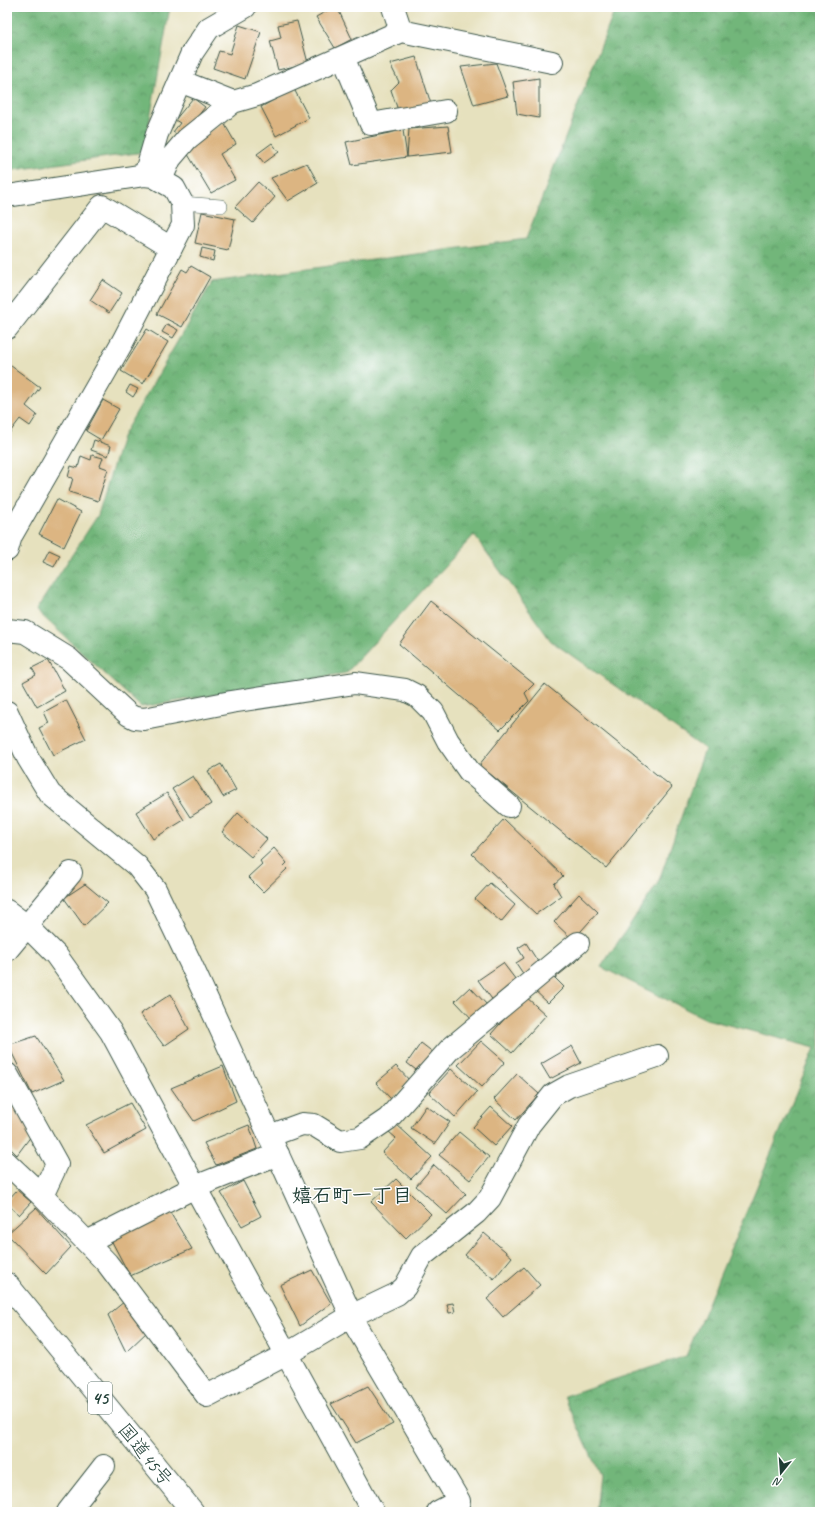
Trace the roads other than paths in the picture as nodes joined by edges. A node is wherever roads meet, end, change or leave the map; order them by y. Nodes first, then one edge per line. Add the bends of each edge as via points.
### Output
1 (245, 7) edge
2 (393, 7) edge
3 (401, 30) junction
4 (343, 57) junction
5 (552, 62) dead end
6 (180, 81) junction
7 (233, 102) junction
8 (446, 111) dead end
9 (153, 177) junction
10 (7, 196) edge
11 (182, 203) junction
12 (221, 206) dead end
13 (171, 248) junction
14 (7, 328) edge
15 (8, 540) edge
16 (7, 630) edge
17 (7, 712) edge
18 (509, 806) dead end
19 (71, 873) dead end
20 (7, 911) edge
21 (27, 926) junction
22 (578, 943) dead end
23 (7, 950) edge
24 (657, 1056) dead end
25 (7, 1074) edge
26 (273, 1145) junction
27 (7, 1163) edge
28 (195, 1187) junction
29 (42, 1196) junction
30 (87, 1242) junction
31 (7, 1284) edge
32 (351, 1316) junction
33 (287, 1354) junction
34 (104, 1466) dead end
35 (463, 1507) edge
36 (68, 1512) edge
37 (193, 1512) edge
38 (373, 1512) edge
39 (438, 1512) edge

1 - 6 main road via 209,28 192,53
2 - 3 main road
3 - 4 main road
3 - 5 main road
4 - 7 main road via 258,96
4 - 8 main road via 371,124
6 - 7 main road
6 - 9 main road via 157,134
7 - 9 main road via 186,139
9 - 10 main road
9 - 11 main road via 174,188
11 - 12 lane
11 - 13 main road via 182,225
13 - 14 main road via 102,206
13 - 15 main road via 123,341
16 - 18 main road via 25,632 68,659 135,718 144,719 231,702 354,683 405,690 417,696 432,712 469,772
17 - 26 main road via 28,758 50,794 137,866 155,889
19 - 21 main road
20 - 21 main road
21 - 23 main road
21 - 28 main road via 56,955 111,1032
22 - 26 main road via 450,1049 388,1118 360,1138 340,1141 314,1125 302,1124
24 - 32 main road via 569,1086 553,1095 529,1125 490,1198 476,1213 422,1256 405,1287 397,1294
25 - 29 main road via 57,1164
26 - 28 main road
26 - 32 main road
27 - 29 main road
28 - 30 main road
28 - 33 main road
29 - 30 main road
30 - 33 main road via 107,1263 207,1396
31 - 37 main road, 国道45号 / 45
32 - 33 main road
32 - 35 main road
33 - 38 main road
34 - 36 main road
35 - 39 main road

